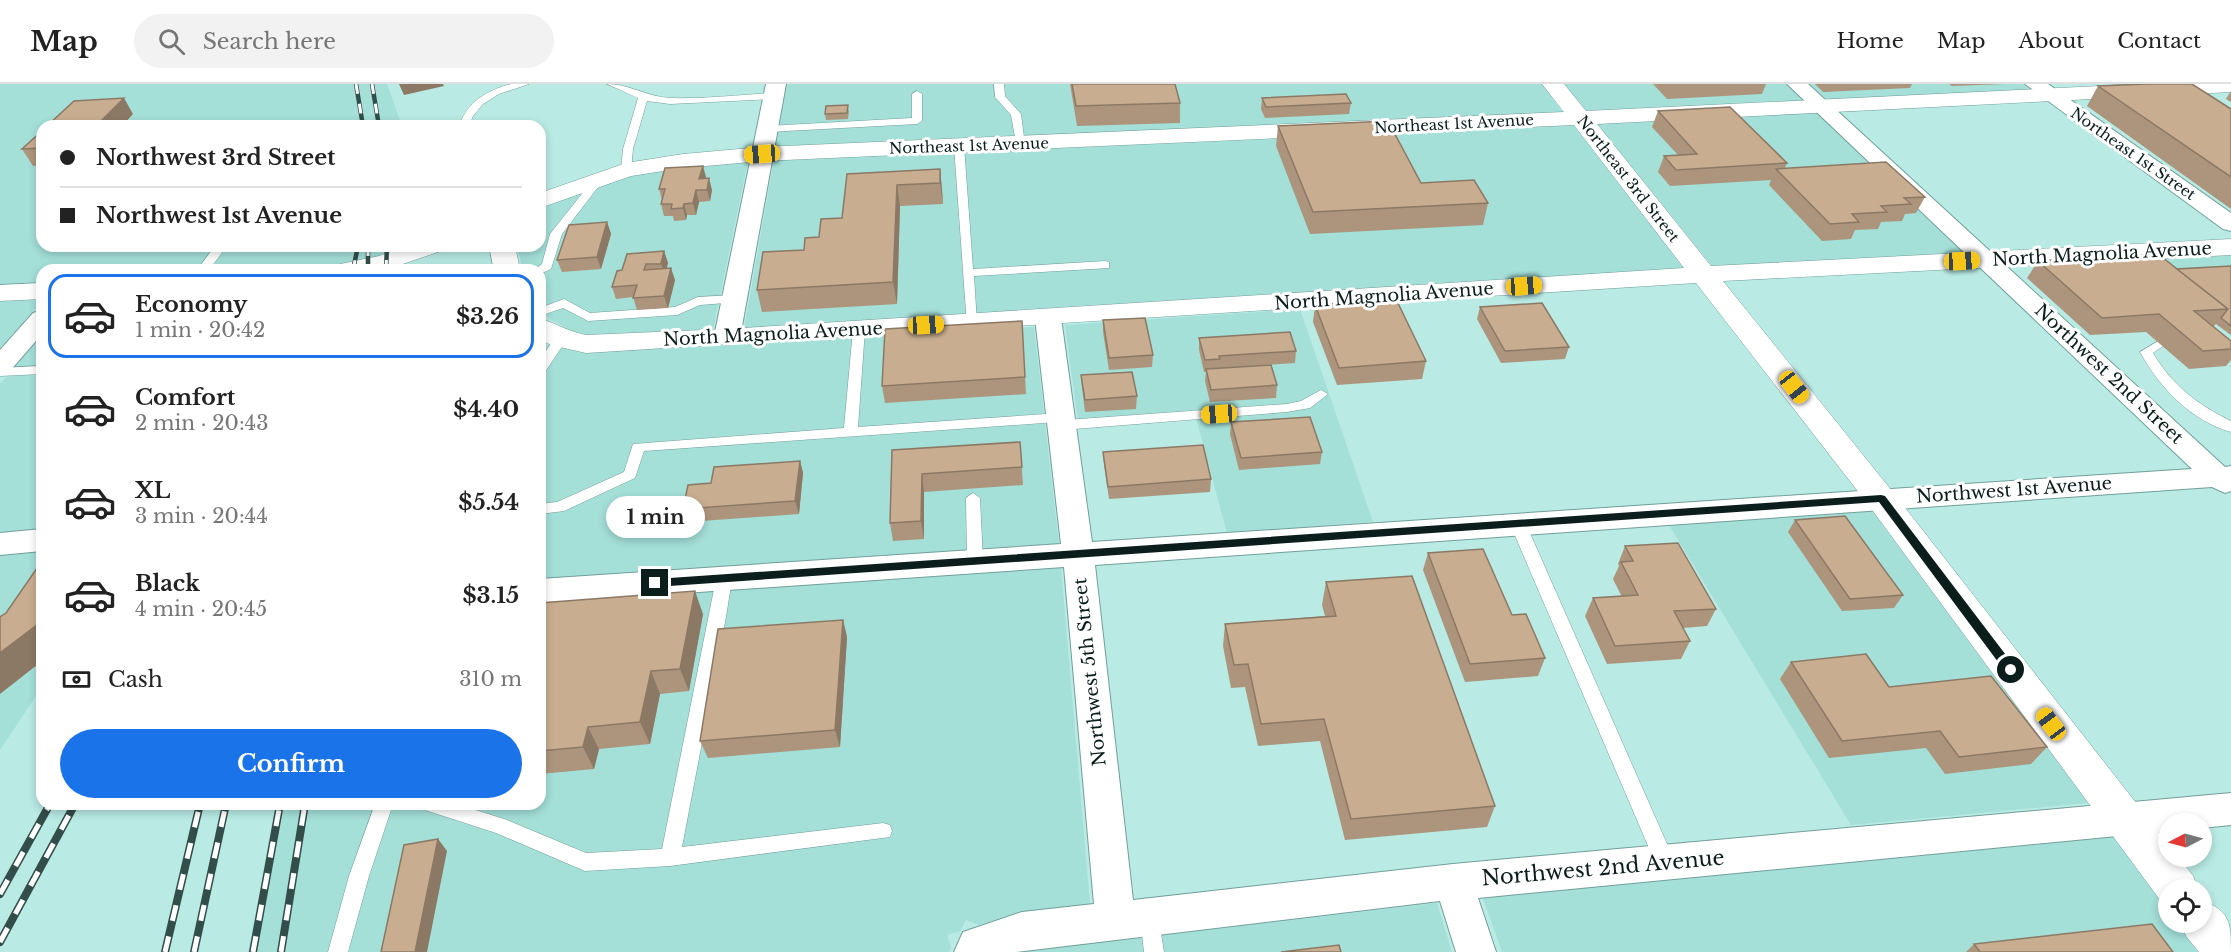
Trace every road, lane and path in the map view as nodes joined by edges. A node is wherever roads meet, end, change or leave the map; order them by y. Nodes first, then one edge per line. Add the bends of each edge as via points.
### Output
1 (524, 84) edge
2 (612, 84) edge
3 (999, 84) edge
4 (1553, 84) edge
5 (1797, 84) edge
6 (2231, 86) edge
7 (775, 90) edge
8 (2043, 90) edge
9 (917, 94) dead end
10 (643, 97) junction
11 (1822, 106) junction
12 (1580, 118) junction
13 (466, 120) edge
14 (767, 129) junction
15 (1021, 143) junction
16 (959, 146) junction
17 (762, 154) junction
18 (626, 170) junction
19 (600, 178) junction
20 (546, 199) edge
21 (2231, 224) edge
22 (2231, 246) edge
23 (416, 252) edge
24 (1986, 260) junction
25 (377, 264) edge
26 (1105, 265) dead end
27 (546, 267) edge
28 (967, 273) junction
29 (1704, 274) junction
30 (36, 291) edge
31 (0, 293) edge
32 (734, 299) junction
33 (546, 310) edge
34 (1048, 318) junction
35 (970, 323) junction
36 (36, 325) edge
37 (859, 329) junction
38 (550, 333) edge
39 (727, 338) junction
40 (2160, 344) dead end
41 (0, 366) edge
42 (36, 370) edge
43 (0, 372) edge
44 (1321, 394) dead end
45 (1062, 421) junction
46 (2231, 427) edge
47 (852, 432) junction
48 (2226, 480) edge
49 (973, 498) dead end
50 (1881, 499) junction
51 (546, 508) edge
52 (1518, 524) junction
53 (36, 541) edge
54 (0, 544) edge
55 (1078, 555) junction
56 (975, 561) junction
57 (724, 579) junction
58 (546, 591) edge
59 (2231, 808) edge
60 (382, 810) edge
61 (451, 810) edge
62 (2122, 818) junction
63 (883, 831) dead end
64 (670, 857) junction
65 (1665, 862) junction
66 (2169, 879) edge
67 (1453, 882) junction
68 (1140, 930) edge
69 (2211, 933) edge
70 (976, 949) edge
71 (338, 952) edge
72 (1476, 952) edge
73 (2226, 952) edge

1 - 13 lane via 480,99
2 - 10 lane
3 - 15 lane via 1000,97 1016,114
4 - 12 main road, Northeast 3rd Street
5 - 11 street, Northwest 2nd Street
6 - 8 main road, Northeast 1st Avenue
7 - 10 lane via 670,100
7 - 14 street
8 - 11 main road, Northeast 1st Avenue
8 - 21 street, Northeast 1st Street
9 - 14 lane via 917,122
10 - 18 lane via 628,148
11 - 12 main road, Northeast 1st Avenue
11 - 24 street, Northwest 2nd Street
12 - 15 main road, Northeast 1st Avenue
12 - 29 main road, Northeast 3rd Street
14 - 17 street
15 - 16 main road, Northeast 1st Avenue
16 - 17 main road, Northeast 1st Avenue
16 - 28 lane
17 - 18 main road, Northeast 1st Avenue
17 - 32 street
18 - 19 main road, Northeast 1st Avenue
19 - 20 main road, Northeast 1st Avenue
19 - 27 lane via 556,234
22 - 24 main road, North Magnolia Avenue
23 - 25 main road
24 - 29 main road, North Magnolia Avenue
24 - 48 street, Northwest 2nd Street
26 - 28 lane
28 - 35 lane
29 - 34 main road, North Magnolia Avenue
29 - 50 main road, Northeast 3rd Street
30 - 31 main road
32 - 33 lane via 698,301 677,311 588,317 564,303
32 - 39 street
34 - 35 main road, North Magnolia Avenue
34 - 45 street, Northwest 5th Street
35 - 37 main road, North Magnolia Avenue
36 - 41 street
37 - 39 main road, North Magnolia Avenue
37 - 47 lane
38 - 39 main road, North Magnolia Avenue via 586,344
40 - 46 lane via 2146,352 2156,373 2184,399
42 - 43 lane
44 - 45 lane via 1305,405 1287,408
45 - 47 lane
45 - 55 street, Northwest 5th Street
47 - 51 lane via 638,447 630,475 559,507
48 - 50 street, Northwest 1st Avenue
49 - 56 lane
50 - 52 street, Northwest 1st Avenue
50 - 62 main road, Northeast 3rd Street
52 - 55 street, Northwest 1st Avenue
52 - 65 lane
53 - 54 street
55 - 56 street, Northwest 1st Avenue
55 - 68 street, Northwest 5th Street
56 - 57 street, Northwest 1st Avenue
57 - 58 street, Northwest 1st Avenue
57 - 64 lane
59 - 62 street, Northwest 2nd Avenue
60 - 71 lane
61 - 64 lane via 585,862
62 - 65 street, Northwest 2nd Avenue
62 - 66 main road, Northeast 3rd Street
63 - 64 lane
65 - 67 street, Northwest 2nd Avenue
67 - 68 street, Northwest 2nd Avenue
67 - 72 street
68 - 70 street, Northwest 2nd Avenue via 1022,931
69 - 73 main road

